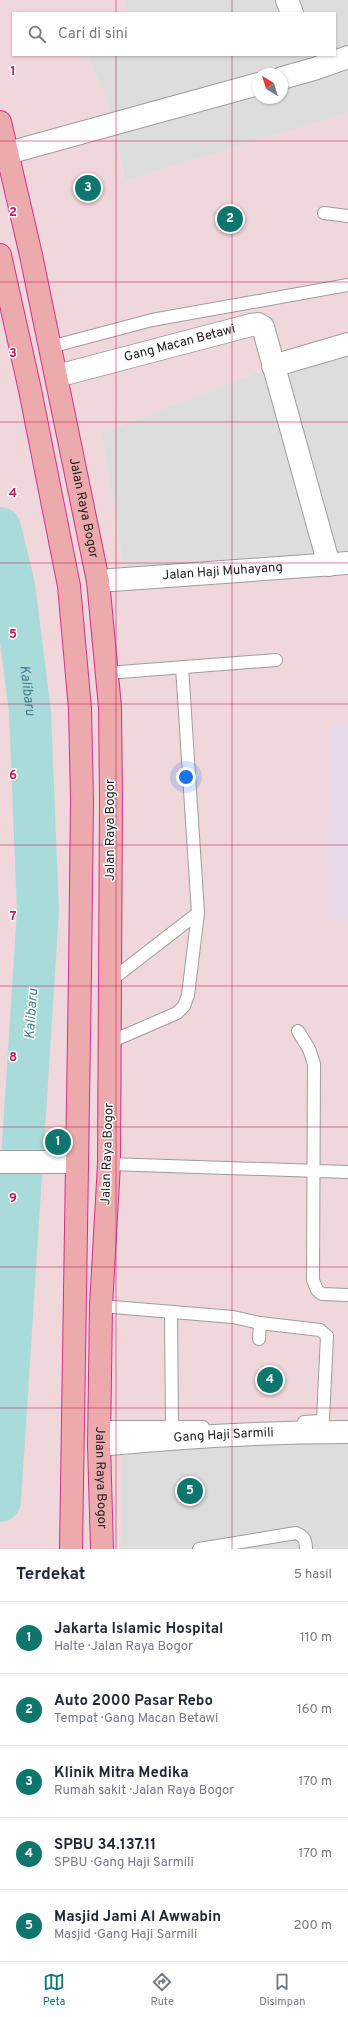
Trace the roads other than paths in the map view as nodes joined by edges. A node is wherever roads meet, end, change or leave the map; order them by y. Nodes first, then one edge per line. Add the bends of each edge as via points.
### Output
1 (287, 0) edge
2 (292, 12) edge
3 (348, 57) edge
4 (311, 62) edge
5 (288, 75) edge
6 (252, 86) edge
7 (0, 122) edge
8 (8, 153) junction
9 (324, 213) dead end
10 (348, 216) edge
11 (0, 255) edge
12 (348, 285) edge
13 (348, 344) edge
14 (50, 347) junction
15 (273, 366) junction
16 (57, 376) junction
17 (338, 564) edge
18 (98, 581) junction
19 (276, 660) dead end
20 (182, 667) junction
21 (106, 673) junction
22 (77, 675) junction
23 (198, 913) junction
24 (110, 981) junction
25 (298, 1031) dead end
26 (110, 1042) junction
27 (0, 1162) edge
28 (77, 1162) junction
29 (109, 1164) junction
30 (313, 1171) junction
31 (348, 1172) edge
32 (348, 1295) edge
33 (101, 1306) junction
34 (171, 1312) junction
35 (260, 1323) junction
36 (259, 1339) dead end
37 (172, 1426) junction
38 (348, 1432) edge
39 (99, 1436) junction
40 (71, 1549) edge
41 (102, 1549) edge
42 (199, 1549) edge
43 (306, 1549) edge

1 - 2 street
3 - 4 street
4 - 5 street
6 - 8 street
7 - 8 highway, Jalan Raya Bogor
8 - 14 highway, Jalan Raya Bogor
9 - 10 lane
11 - 22 highway via 69,586
12 - 14 lane via 152,320
13 - 15 street
14 - 16 highway, Jalan Raya Bogor
15 - 16 street, Gang Macan Betawi via 262,327 258,324
15 - 17 street, Gang Macan Betawi
16 - 18 highway, Jalan Raya Bogor
17 - 18 street, Jalan Haji Muhayang
18 - 21 highway, Jalan Raya Bogor
19 - 20 lane
20 - 21 lane
20 - 23 lane
21 - 22 highway
21 - 24 highway, Jalan Raya Bogor via 110,707
22 - 28 highway via 82,800
23 - 24 lane
23 - 26 lane via 188,995 184,1006 177,1013
24 - 26 highway, Jalan Raya Bogor
25 - 30 lane via 309,1049 314,1064
26 - 29 highway, Jalan Raya Bogor
27 - 28 street
28 - 40 highway
29 - 30 lane
29 - 33 highway, Jalan Raya Bogor
30 - 31 lane
30 - 32 lane via 313,1280 317,1290 322,1294
33 - 34 lane
33 - 39 highway, Jalan Raya Bogor
34 - 35 lane via 233,1317
34 - 37 lane
35 - 36 lane
35 - 37 lane via 320,1330 327,1336 322,1420 255,1422 224,1428
37 - 39 lane
38 - 39 street, Gang Haji Sarmili via 154,1439
39 - 41 highway, Jalan Raya Bogor
42 - 43 lane via 296,1533 302,1535 306,1541

